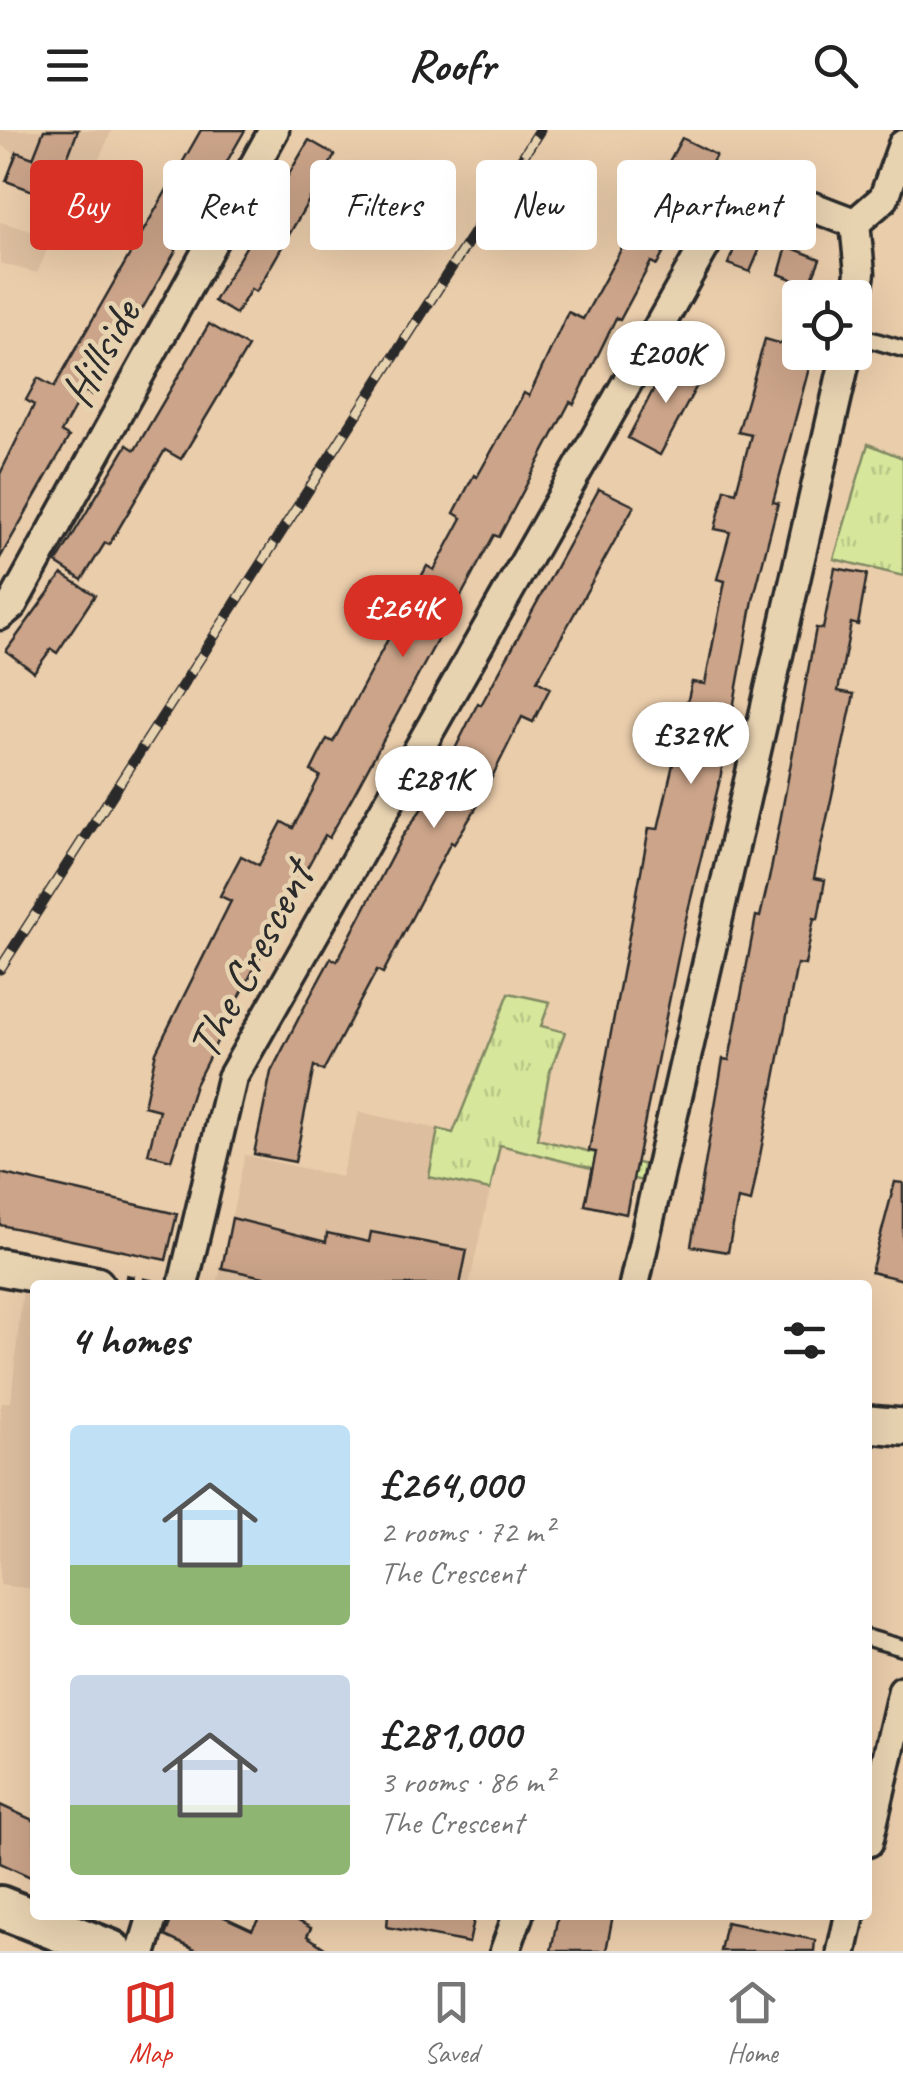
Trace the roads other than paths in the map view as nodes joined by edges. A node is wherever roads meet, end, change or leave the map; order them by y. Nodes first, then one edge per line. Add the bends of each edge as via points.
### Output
1 (274, 130) edge
2 (903, 145) edge
3 (854, 224) junction
4 (859, 280) edge
5 (872, 340) edge
6 (903, 350) edge
7 (842, 370) edge
8 (0, 615) edge
9 (0, 1267) edge
10 (69, 1280) edge
11 (184, 1280) edge
12 (635, 1280) edge
13 (872, 1424) edge
14 (903, 1426) edge
15 (872, 1639) edge
16 (903, 1648) edge
17 (903, 1690) edge
18 (872, 1825) edge
19 (0, 1907) edge
20 (30, 1919) edge
21 (32, 1920) edge
22 (151, 1920) edge
23 (516, 1920) edge
24 (849, 1920) edge
25 (110, 1951) edge
26 (142, 1951) edge
27 (506, 1951) edge
28 (842, 1951) edge

1 - 8 street, Hillside via 12,605
2 - 3 street via 884,198
3 - 4 street
3 - 11 street, The Crescent via 782,198 750,199 720,219 232,1078
5 - 6 lane
7 - 12 street
9 - 10 street
13 - 14 street
15 - 16 lane
17 - 18 street
19 - 20 main road
21 - 25 main road
22 - 26 street
23 - 27 street
24 - 28 street

